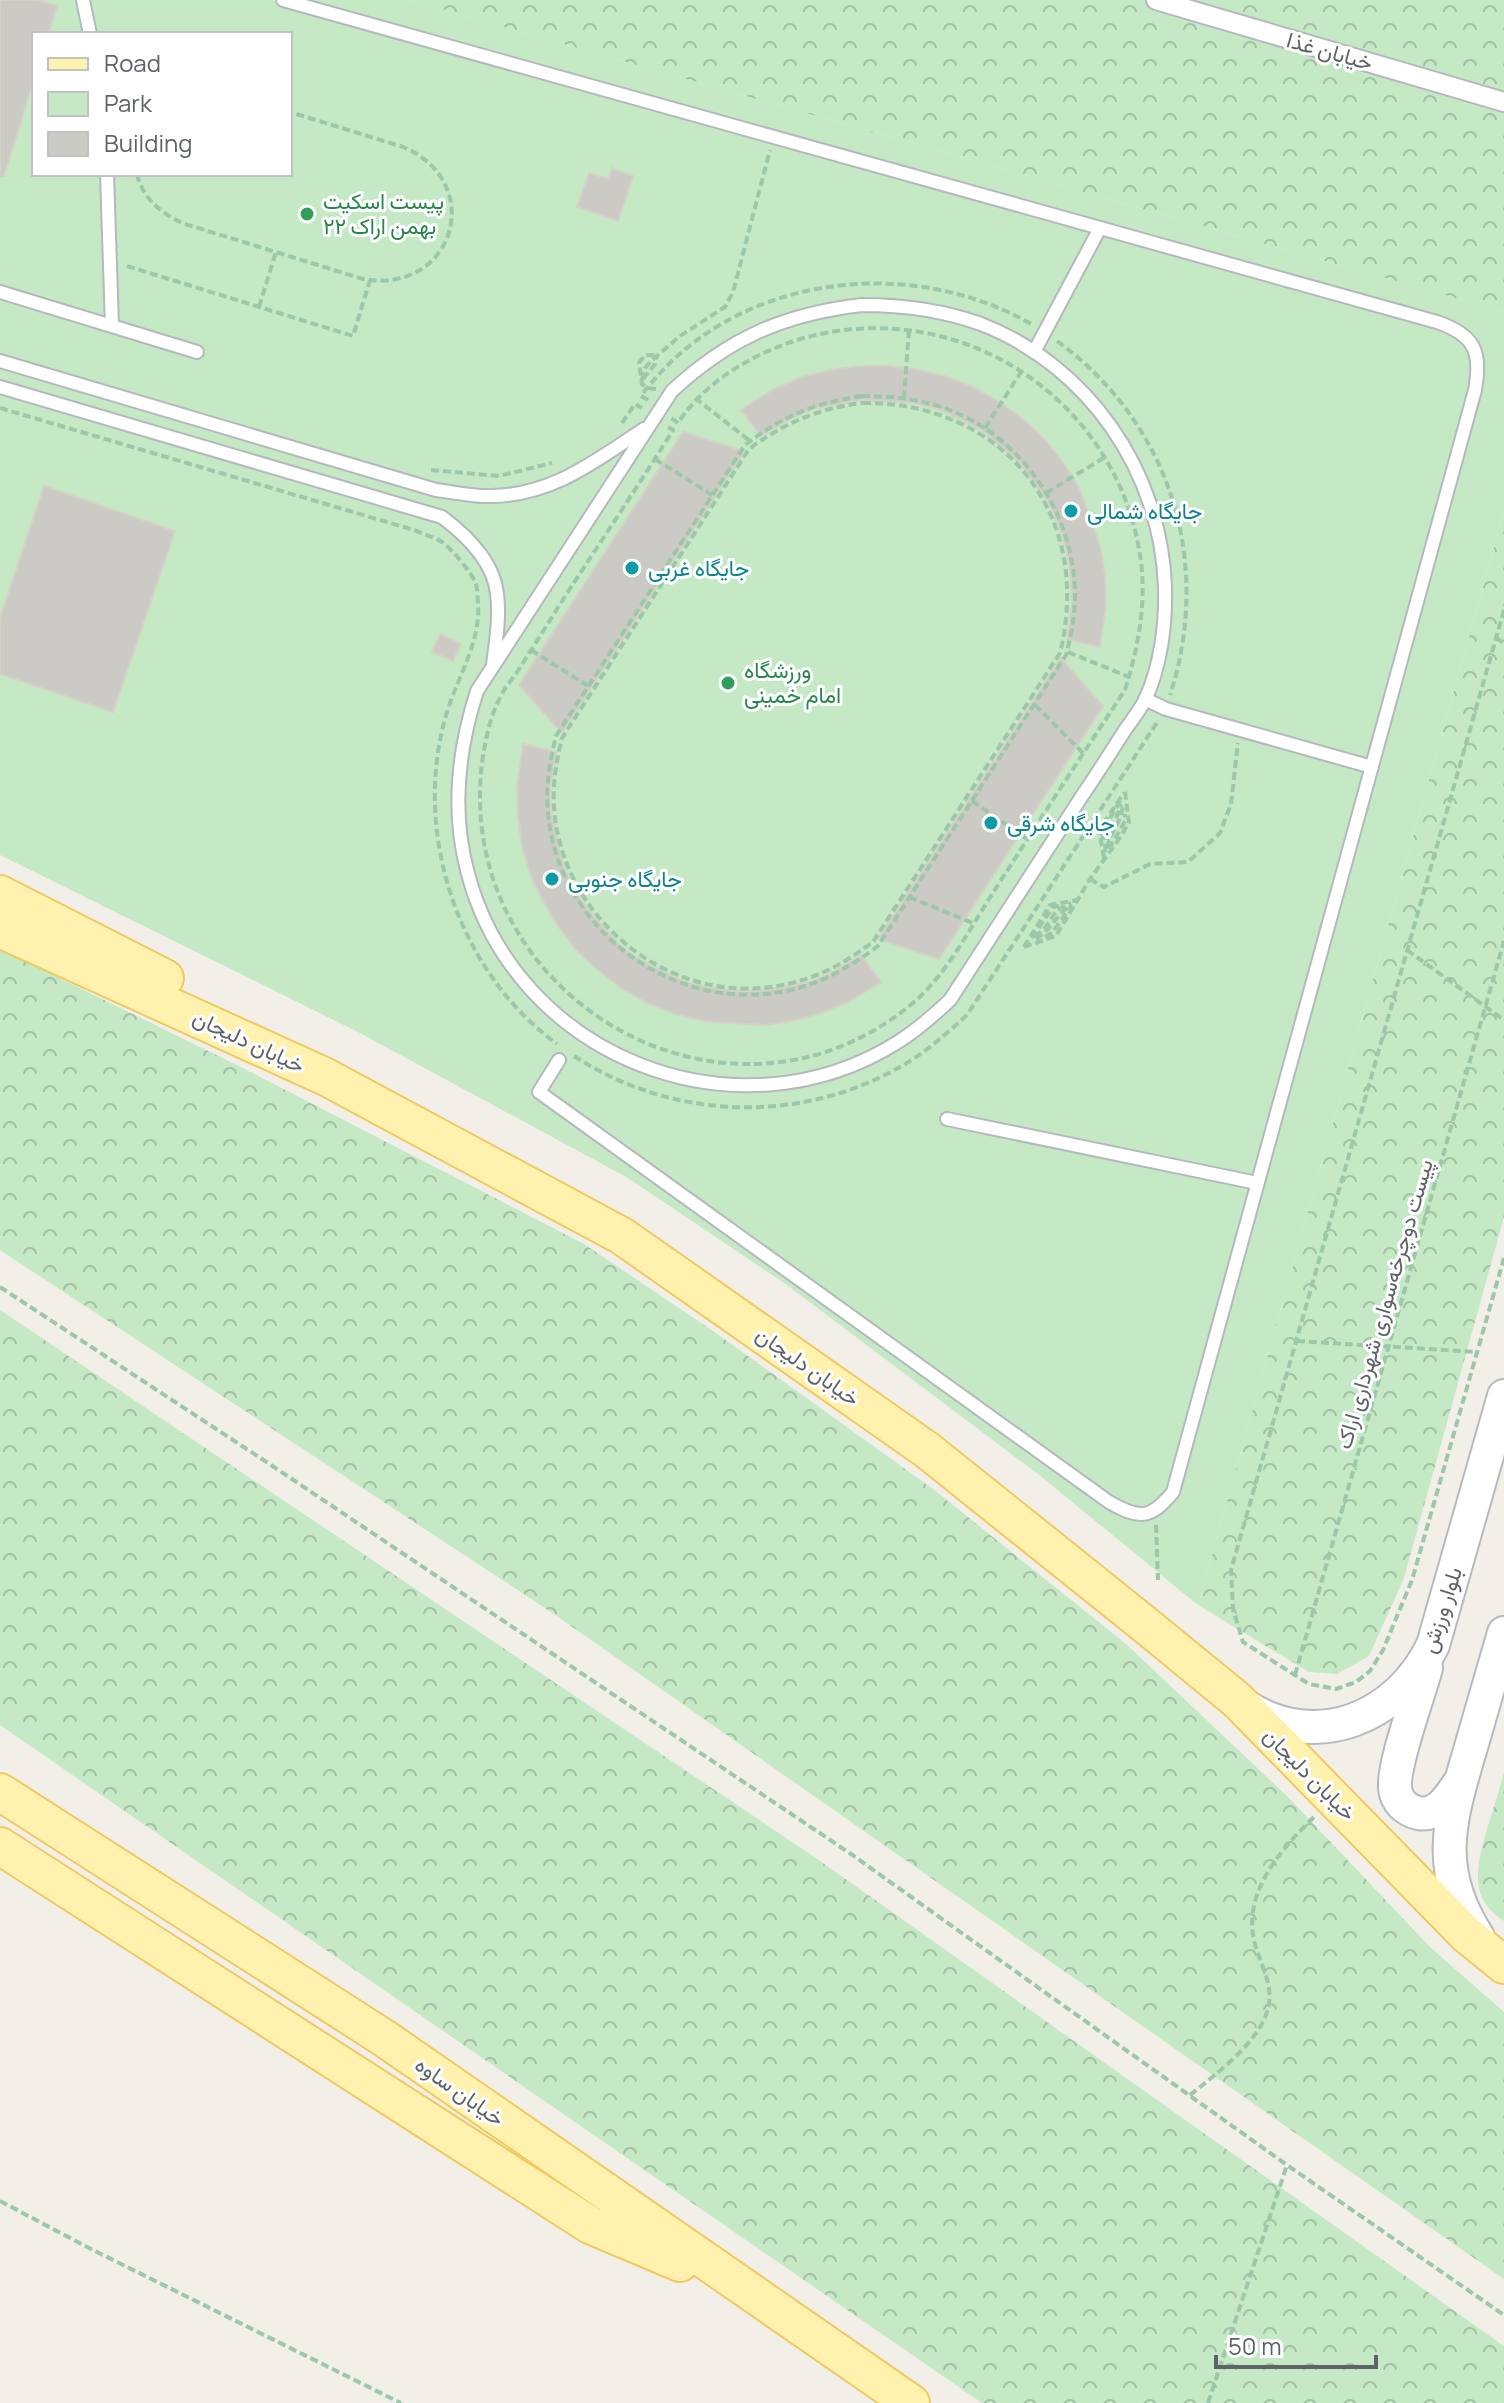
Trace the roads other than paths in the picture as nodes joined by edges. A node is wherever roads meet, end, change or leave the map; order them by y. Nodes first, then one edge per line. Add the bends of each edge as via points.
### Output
1 (83, 0) edge
2 (283, 0) edge
3 (1156, 0) edge
4 (90, 32) edge
5 (1504, 102) edge
6 (107, 176) edge
7 (1100, 228) junction
8 (0, 292) edge
9 (112, 326) junction
10 (197, 352) dead end
11 (1034, 352) junction
12 (0, 361) edge
13 (0, 387) edge
14 (650, 426) junction
15 (493, 667) junction
16 (1145, 699) junction
17 (1372, 767) junction
18 (0, 894) edge
19 (0, 929) edge
20 (559, 1060) dead end
21 (326, 1077) junction
22 (947, 1119) dead end
23 (1257, 1183) junction
24 (1504, 1396) edge
25 (1504, 1633) edge
26 (1433, 1645) junction
27 (1237, 1700) junction
28 (1461, 1780) junction
29 (0, 1792) edge
30 (0, 1846) edge
31 (1498, 1960) edge
32 (749, 2292) junction
33 (911, 2403) edge

1 - 4 lane
2 - 7 lane
3 - 5 street, خیابان غذا
6 - 9 lane
7 - 11 lane
7 - 17 lane via 1437,322 1457,329 1471,342 1480,366 1475,390
8 - 9 lane
9 - 10 lane
11 - 14 lane via 951,315 911,307 831,309 773,324 720,352 672,391
11 - 16 lane via 1085,394 1125,446 1151,506 1160,537 1165,603 1156,668
12 - 14 lane via 436,490 492,496 569,478
13 - 15 lane via 442,517 474,545 497,590
14 - 15 lane
15 - 16 lane via 477,691 461,750 458,811 467,871 488,927 521,978 588,1039 647,1068 722,1084 776,1084 840,1070 899,1042 925,1023 950,1000
16 - 17 lane
17 - 23 lane
18 - 21 main road via 221,1006
19 - 21 main road, خیابان دلیجان
20 - 23 lane via 539,1092 1131,1514 1155,1511 1173,1492
21 - 27 main road, خیابان دلیجان via 622,1236 927,1450
22 - 23 lane
24 - 26 main road, بلوار ورزش
25 - 28 main road
26 - 27 main road, بلوار ورزش via 1397,1696 1361,1718 1324,1726 1287,1723
26 - 28 main road via 1395,1791 1409,1810 1425,1814 1441,1808
27 - 31 main road, خیابان دلیجان via 1467,1935
28 - 31 main road via 1449,1832 1450,1869 1461,1906
29 - 32 main road, خیابان ساوه via 384,2038
30 - 32 main road via 590,2225
32 - 33 main road, خیابان ساوه

